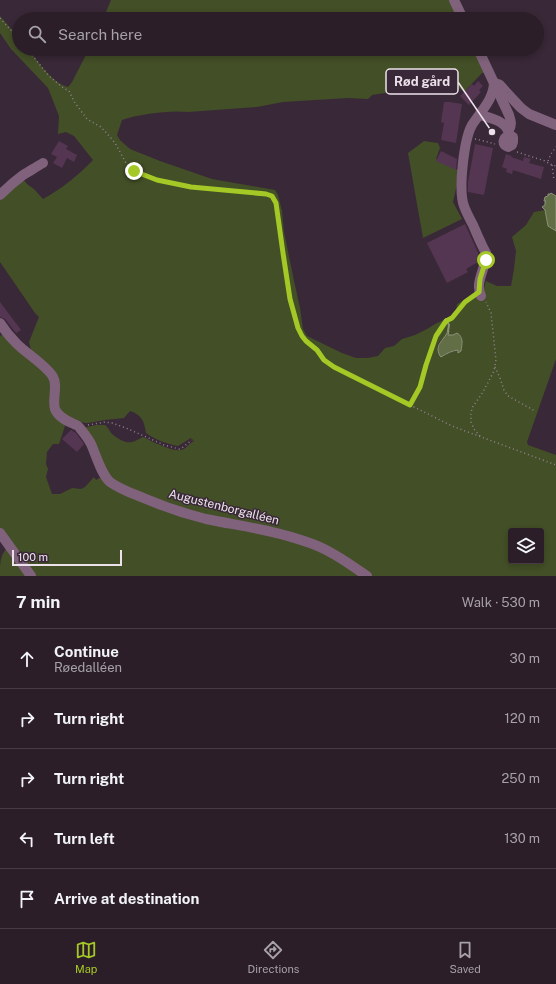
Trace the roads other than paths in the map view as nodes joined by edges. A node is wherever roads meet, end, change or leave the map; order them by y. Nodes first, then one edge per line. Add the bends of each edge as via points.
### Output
1 (454, 0) edge
2 (460, 12) edge
3 (482, 56) edge
4 (497, 84) junction
5 (513, 91) dead end
6 (480, 115) junction
7 (556, 125) edge
8 (43, 162) dead end
9 (0, 195) edge
10 (480, 294) road end
11 (0, 323) edge
12 (0, 533) edge
13 (31, 576) edge
14 (367, 576) edge

1 - 2 lane
3 - 4 lane
4 - 5 lane
4 - 6 lane
4 - 6 lane via 511,122 507,136 505,126 500,122
4 - 7 lane via 529,114
6 - 10 lane via 469,130 462,191 463,205 486,253 479,287
8 - 9 lane
11 - 14 lane, Augustenborgalléen via 18,344 52,375 55,381 56,411 62,418 79,426 107,479 120,488 182,512 306,541 337,556
12 - 13 lane

